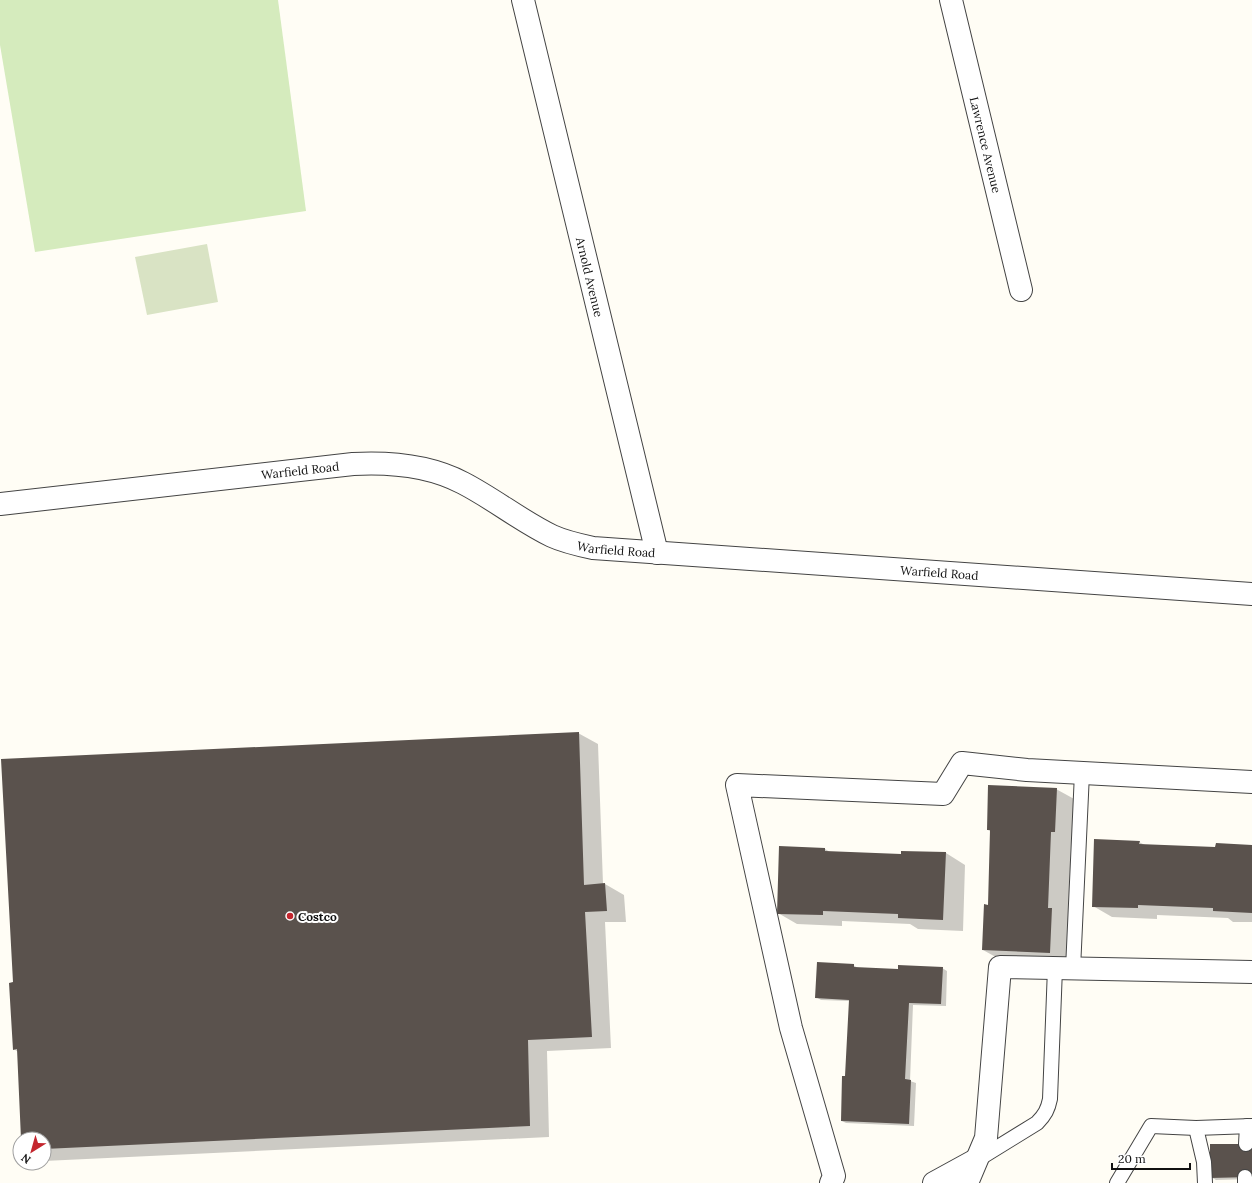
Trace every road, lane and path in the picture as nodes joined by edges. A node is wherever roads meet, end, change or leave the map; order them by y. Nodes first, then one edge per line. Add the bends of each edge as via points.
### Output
1 (523, 0) edge
2 (951, 0) edge
3 (1021, 290) dead end
4 (0, 504) edge
5 (657, 553) junction
6 (1252, 594) edge
7 (1082, 773) junction
8 (1252, 782) edge
9 (1064, 969) junction
10 (1252, 972) edge
11 (1249, 1126) edge
12 (1196, 1128) junction
13 (1246, 1144) dead end
14 (976, 1160) junction
15 (832, 1179) edge
16 (934, 1183) edge
17 (967, 1183) edge
18 (1117, 1183) edge
19 (1205, 1183) edge

1 - 5 street, Arnold Avenue
2 - 3 street, Lawrence Avenue
4 - 5 street, Warfield Road via 376,462 423,469 462,482 537,528 572,544
5 - 6 street, Warfield Road
7 - 8 street
7 - 9 lane
7 - 15 street via 962,763 943,794 737,785 791,1028
9 - 10 street
9 - 14 lane via 1048,1108 1037,1123
9 - 14 street via 1000,967 986,1138
11 - 12 lane
11 - 13 lane
12 - 18 lane via 1152,1126
12 - 19 lane via 1204,1162
14 - 16 street
14 - 17 street

